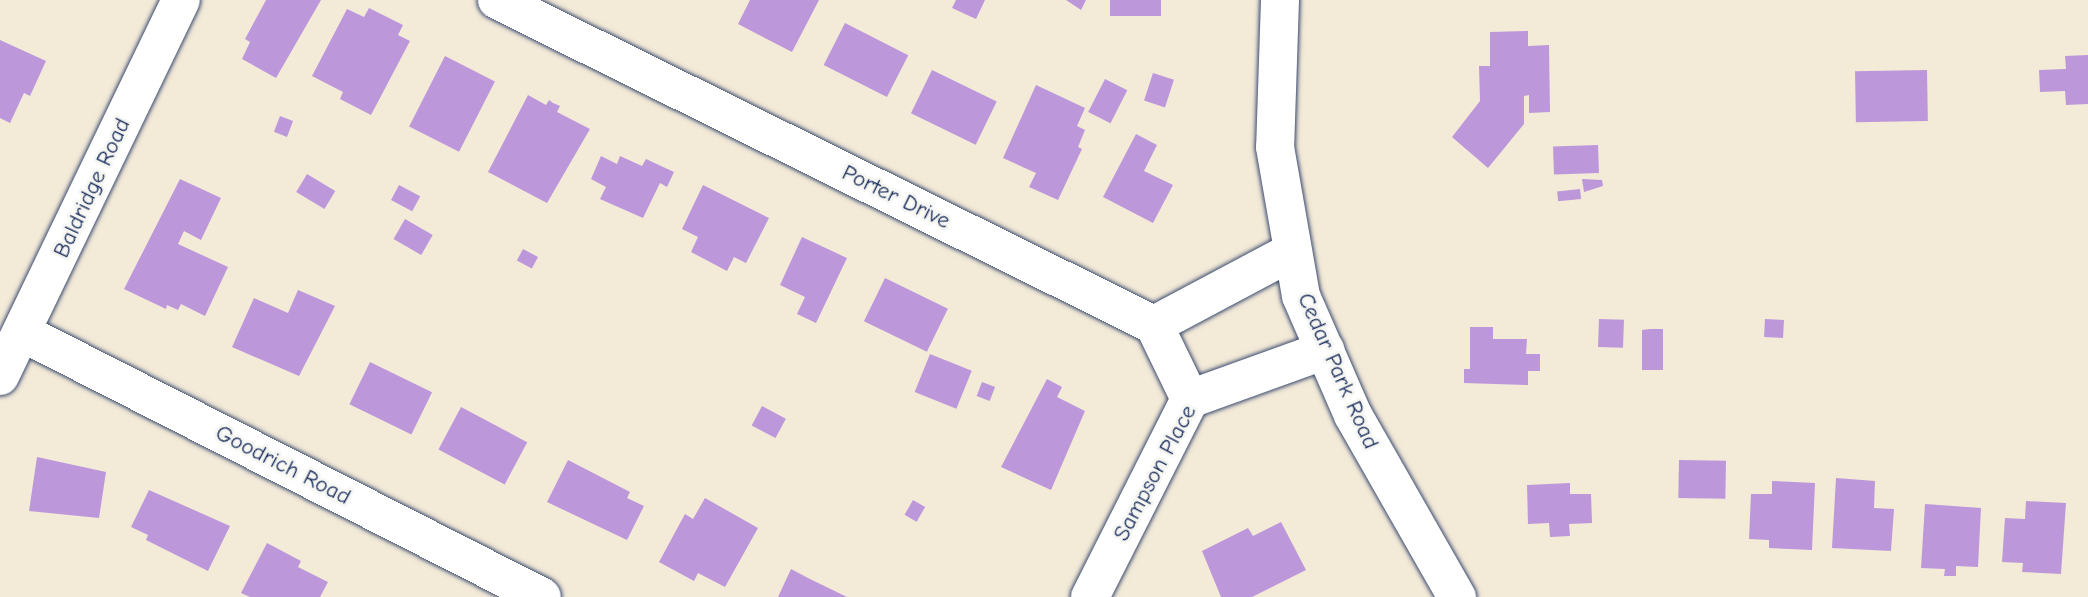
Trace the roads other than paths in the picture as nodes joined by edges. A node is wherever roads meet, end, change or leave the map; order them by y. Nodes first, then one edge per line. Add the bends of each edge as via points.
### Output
1 (181, 0) edge
2 (497, 0) edge
3 (1280, 0) edge
4 (1293, 251) junction
5 (1154, 325) junction
6 (23, 333) junction
7 (1325, 350) junction
8 (0, 376) edge
9 (1190, 399) junction
10 (542, 597) edge
11 (1090, 597) edge
12 (1457, 597) edge

1 - 6 street, Baldridge Road
2 - 5 street, Porter Drive
3 - 4 street, Cedar Park Road via 1275,147
4 - 5 street
4 - 7 street, Cedar Park Road via 1301,296
5 - 9 street
6 - 8 street, Baldridge Road
6 - 10 street, Goodrich Road
7 - 9 street, Sampson Place
7 - 12 street, Cedar Park Road via 1353,415
9 - 11 street, Sampson Place

